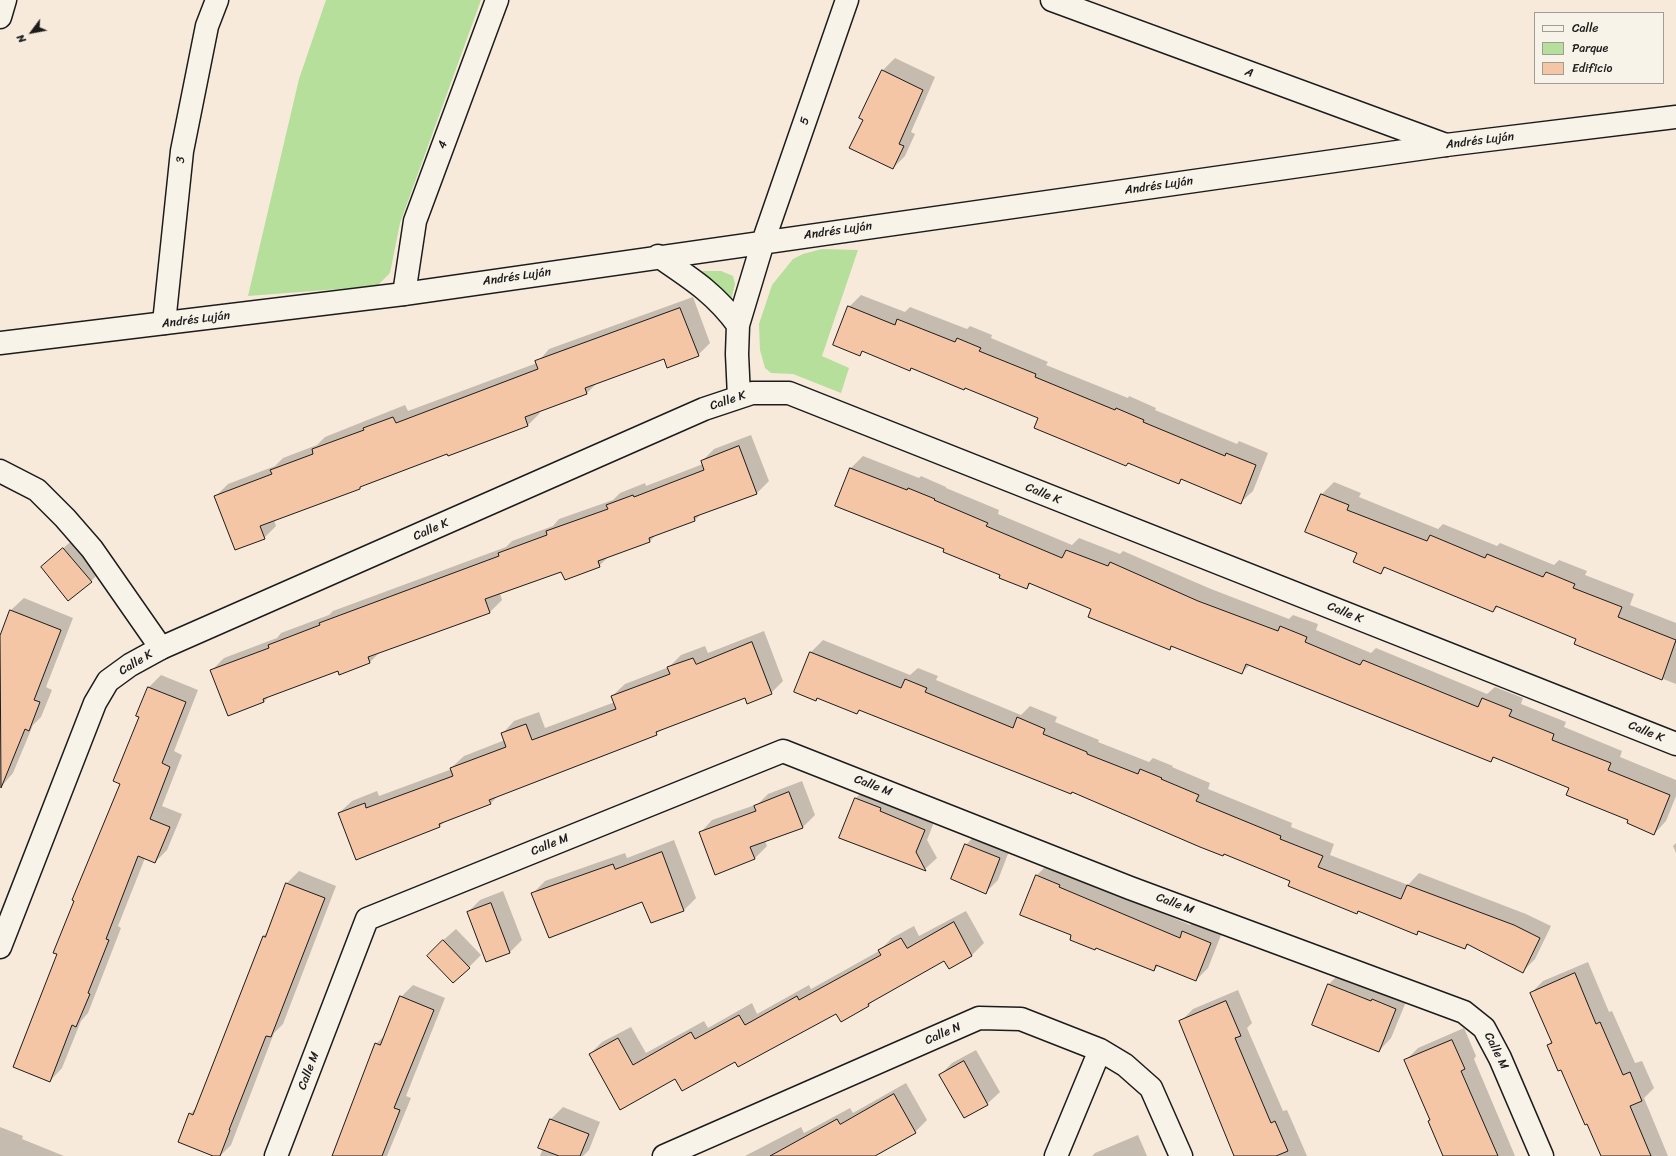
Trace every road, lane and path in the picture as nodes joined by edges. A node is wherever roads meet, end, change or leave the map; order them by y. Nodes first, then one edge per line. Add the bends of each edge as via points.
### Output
1 (5, 0) edge
2 (217, 0) edge
3 (497, 0) edge
4 (847, 0) edge
5 (1052, 0) edge
6 (0, 17) edge
7 (1676, 117) edge
8 (1446, 145) junction
9 (763, 242) junction
10 (658, 256) junction
11 (404, 294) junction
12 (164, 324) junction
13 (738, 325) junction
14 (0, 343) edge
15 (739, 397) junction
16 (2, 475) edge
17 (161, 648) junction
18 (1676, 744) edge
19 (0, 947) edge
20 (1100, 1050) junction
21 (276, 1156) edge
22 (664, 1156) edge
23 (1056, 1156) edge
24 (1182, 1156) edge
25 (1542, 1156) edge

1 - 6 street
2 - 12 street, 3 via 207,26 182,151
3 - 11 street, 4 via 415,221
4 - 9 street, 5
5 - 8 street, A
7 - 8 street, Andrés Luján
8 - 9 street, Andrés Luján
9 - 10 street, Andrés Luján
9 - 13 street, 5
10 - 11 street, Andrés Luján
10 - 13 street via 707,290 725,306
11 - 12 street, Andrés Luján
12 - 14 street, Andrés Luján
13 - 15 street, 5
15 - 17 street, Calle K via 704,410
15 - 18 street, Calle K via 752,393 789,393
16 - 17 street via 37,490 65,518 92,549
17 - 19 street, Calle K via 130,664 108,681 96,703
20 - 22 street, Calle N via 1021,1019 979,1018
20 - 23 street
20 - 24 street, Calle N via 1125,1064 1151,1088
21 - 25 street, Calle M via 367,919 783,751 1130,888 1464,1012 1484,1028 1491,1040

